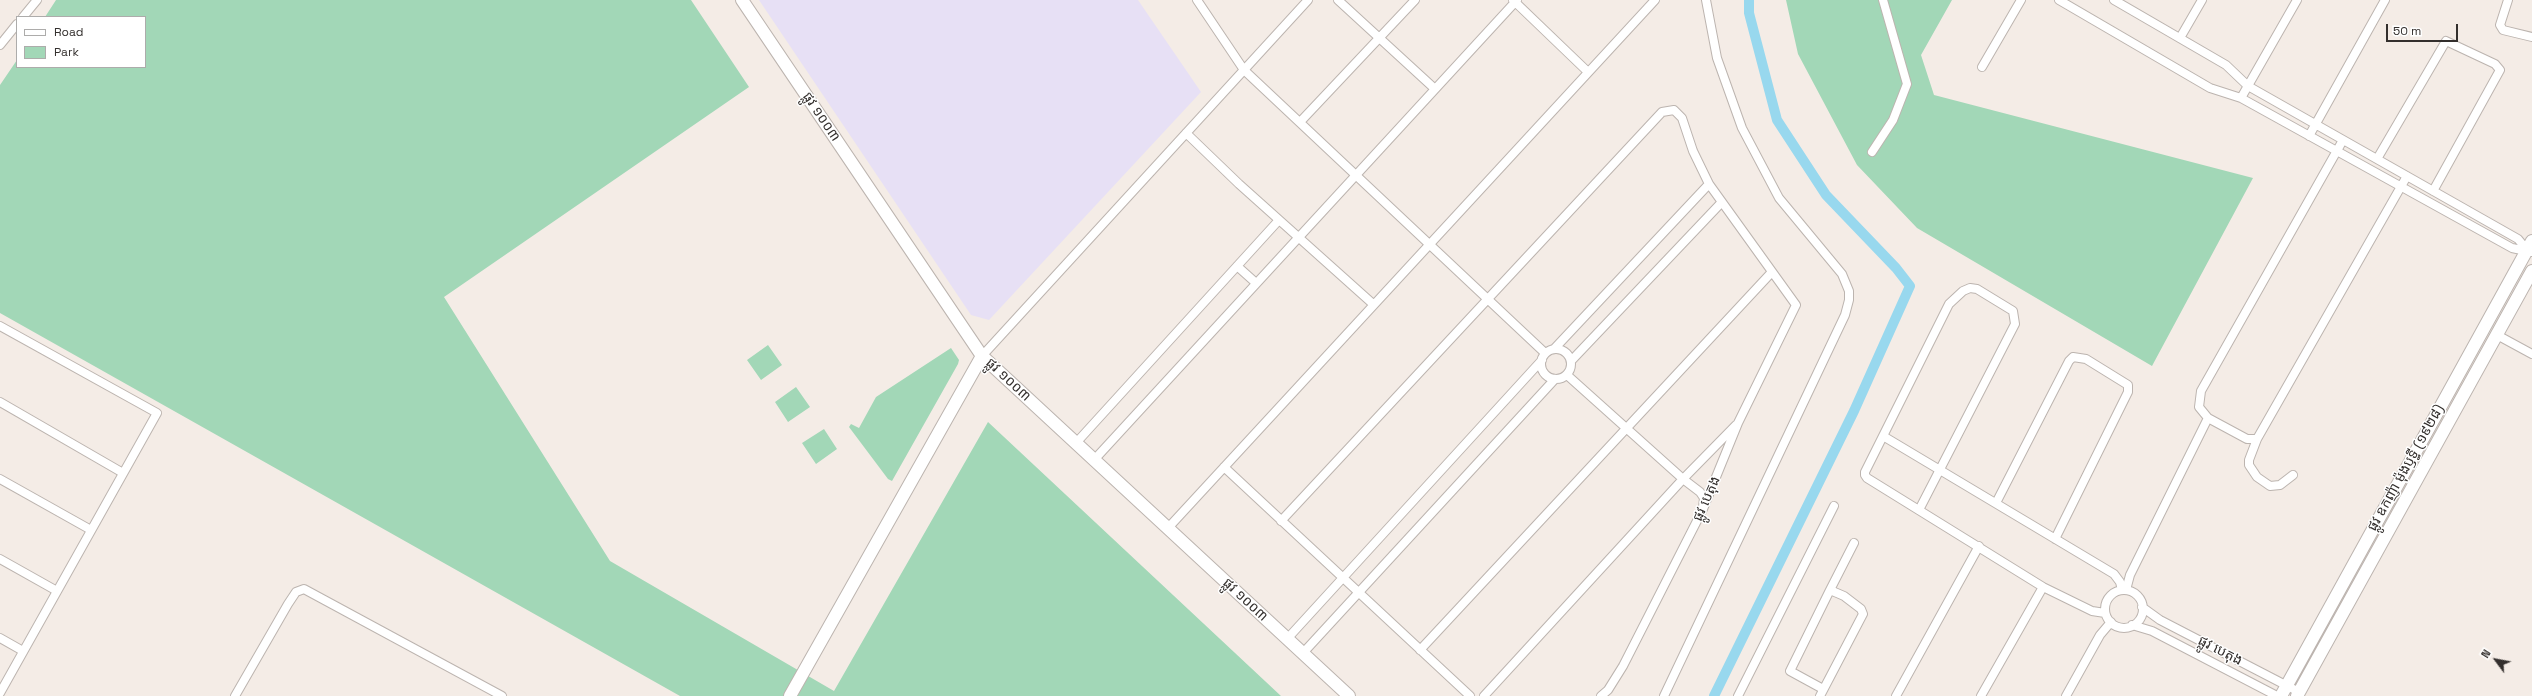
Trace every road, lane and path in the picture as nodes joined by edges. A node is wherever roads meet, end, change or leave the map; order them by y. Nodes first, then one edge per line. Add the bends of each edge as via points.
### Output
1 (37, 0) edge
2 (742, 0) edge
3 (1197, 0) edge
4 (1297, 0) edge
5 (1308, 0) edge
6 (1338, 0) edge
7 (1415, 0) edge
8 (1655, 0) edge
9 (1706, 0) edge
10 (1883, 0) edge
11 (2021, 0) edge
12 (2059, 0) edge
13 (2115, 0) edge
14 (2202, 0) edge
15 (2297, 0) edge
16 (2386, 0) edge
17 (2508, 0) edge
18 (1515, 1) edge
19 (1301, 7) junction
20 (24, 16) edge
21 (16, 25) edge
22 (2532, 37) edge
23 (1380, 38) junction
24 (2180, 38) junction
25 (0, 45) edge
26 (1982, 67) dead end
27 (1244, 70) junction
28 (1588, 72) junction
29 (2248, 86) junction
30 (1435, 89) junction
31 (2241, 98) junction
32 (1300, 122) junction
33 (2316, 124) junction
34 (1186, 133) junction
35 (2309, 136) junction
36 (2343, 140) junction
37 (2336, 151) junction
38 (1872, 152) dead end
39 (2377, 159) junction
40 (1356, 175) junction
41 (2407, 176) junction
42 (1709, 184) junction
43 (2401, 187) junction
44 (2433, 191) junction
45 (1721, 203) junction
46 (1279, 220) junction
47 (1298, 238) junction
48 (1429, 244) junction
49 (2530, 248) edge
50 (1237, 266) junction
51 (2532, 271) edge
52 (1771, 273) junction
53 (1256, 283) junction
54 (1489, 300) junction
55 (1373, 304) junction
56 (0, 326) edge
57 (2496, 336) junction
58 (1554, 349) junction
59 (2532, 354) edge
60 (982, 356) junction
61 (1543, 357) junction
62 (1571, 361) junction
63 (1567, 375) junction
64 (1555, 379) junction
65 (0, 402) edge
66 (2208, 418) junction
67 (1738, 423) junction
68 (1625, 427) junction
69 (1883, 436) junction
70 (2257, 439) junction
71 (1076, 443) junction
72 (1094, 460) junction
73 (1224, 467) junction
74 (1940, 470) junction
75 (123, 473) junction
76 (2292, 476) dead end
77 (0, 479) edge
78 (1683, 479) junction
79 (1996, 503) junction
80 (1834, 506) dead end
81 (1703, 509) junction
82 (1919, 510) junction
83 (1281, 521) junction
84 (1168, 528) junction
85 (91, 530) junction
86 (2055, 539) junction
87 (1854, 543) dead end
88 (1979, 546) junction
89 (0, 559) edge
90 (1343, 578) junction
91 (2043, 587) junction
92 (1830, 590) junction
93 (2124, 590) junction
94 (57, 591) junction
95 (1359, 592) junction
96 (2142, 607) junction
97 (2105, 613) junction
98 (2111, 622) junction
99 (2132, 626) junction
100 (0, 638) edge
101 (1287, 639) junction
102 (1420, 650) junction
103 (23, 651) junction
104 (1303, 654) junction
105 (2284, 691) edge
106 (0, 693) edge
107 (1821, 693) edge
108 (2298, 694) edge
109 (235, 696) edge
110 (502, 696) edge
111 (790, 696) edge
112 (1349, 696) edge
113 (1470, 696) edge
114 (1484, 696) edge
115 (1601, 696) edge
116 (1664, 696) edge
117 (1738, 696) edge
118 (1896, 696) edge
119 (1981, 696) edge
120 (2066, 696) edge
121 (2276, 696) edge

1 - 20 street
2 - 60 main road, ផ្លូវ ១០០៣
3 - 27 street
4 - 19 street
5 - 19 street
6 - 23 street
7 - 23 street
8 - 28 street
9 - 116 street via 1722,77 1744,134 1779,198 1842,274 1848,286 1849,300 1845,315
10 - 38 street via 1907,84 1894,120
11 - 26 street
12 - 31 street via 2210,88
13 - 24 street
14 - 24 street
15 - 29 street
16 - 33 street
17 - 22 street via 2500,25 2503,30
18 - 28 street
18 - 30 street
19 - 27 street
21 - 25 street
23 - 30 street
23 - 32 street
24 - 29 street via 2226,65
27 - 32 street
27 - 34 street
28 - 48 street
29 - 31 street
29 - 33 street
30 - 40 street
31 - 35 street
32 - 40 street
33 - 35 street
33 - 36 street
34 - 46 street
34 - 60 street
35 - 37 street
36 - 37 street
36 - 39 street
37 - 43 street
37 - 66 street via 2201,391 2199,407
39 - 41 street
39 - 44 street via 2446,41 2495,64 2500,70
40 - 47 street
40 - 48 street
41 - 43 street
41 - 44 street
42 - 45 street
42 - 54 street via 1682,118 1674,110 1662,112
42 - 58 street
43 - 49 street via 2512,248
43 - 70 street
44 - 49 street
45 - 52 street
45 - 62 street
46 - 47 street
46 - 50 street
47 - 53 street
47 - 55 street
48 - 54 street
48 - 55 street
49 - 105 main road, ផ្លូវ ឧកញ៉ា ម៉ុងឫទ្ធី (១៩២៨)
50 - 53 street
50 - 71 street
51 - 57 main road, ផ្លូវ ឧកញ៉ា ម៉ុងឫទ្ធី (១៩២៨)
52 - 67 street, ផ្លូវ បេតុង via 1796,305
52 - 68 street
53 - 72 street
54 - 61 street
54 - 83 street
55 - 73 street
56 - 75 street via 157,413
57 - 59 street
57 - 108 main road, ផ្លូវ ឧកញ៉ា ម៉ុងឫទ្ធី (១៩២៨)
58 - 61 street
58 - 62 street via 1567,352
60 - 71 main road, ផ្លូវ ១០០៣
60 - 111 main road
61 - 64 street via 1544,373
61 - 90 street
62 - 63 street
63 - 64 street
63 - 68 street
64 - 95 street
65 - 75 street
66 - 70 street via 2247,439
66 - 93 street
67 - 78 street
67 - 81 street, ផ្លូវ បេតុង
68 - 78 street
68 - 102 street
69 - 74 street
69 - 74 street via 1953,299 1970,288 1977,289 2013,311 2015,324
69 - 82 street via 1865,475
70 - 76 street via 2249,460 2249,465 2257,477 2270,486 2280,485
71 - 72 main road, ផ្លូវ ១០០៣
72 - 84 main road, ផ្លូវ ១០០៣
73 - 83 street
73 - 84 street
74 - 79 street
74 - 82 street
75 - 85 street
77 - 85 street
78 - 81 street via 1704,498
78 - 114 street
79 - 86 street
79 - 86 street via 2069,360 2073,357 2086,359 2128,385 2128,392
80 - 117 street
81 - 115 street, ផ្លូវ បេតុង via 1623,666 1608,690
82 - 88 street
83 - 90 street
84 - 101 main road, ផ្លូវ ១០០៣
85 - 94 street
86 - 93 street via 2114,574
87 - 92 street
88 - 91 street
88 - 118 street
89 - 94 street
90 - 95 street
90 - 101 street
91 - 97 street via 2092,611
91 - 119 street
92 - 107 street via 1790,671
92 - 107 street via 1844,596 1861,609 1863,614
93 - 96 street via 2137,596
93 - 97 street via 2109,596
94 - 103 street
95 - 102 street
95 - 104 street
96 - 99 street via 2140,618
96 - 105 street, ផ្លូវ បេតុង via 2160,620
97 - 98 street
98 - 99 street via 2121,627
98 - 120 street via 2100,636
99 - 121 street, ផ្លូវ បេតុង via 2152,631
100 - 103 street
101 - 104 main road, ផ្លូវ ១០០៣
102 - 113 street
103 - 106 street
104 - 112 main road, ផ្លូវ ១០០៣
105 - 108 street, ផ្លូវ បេតុង
109 - 110 street via 288,604 296,592 304,589

